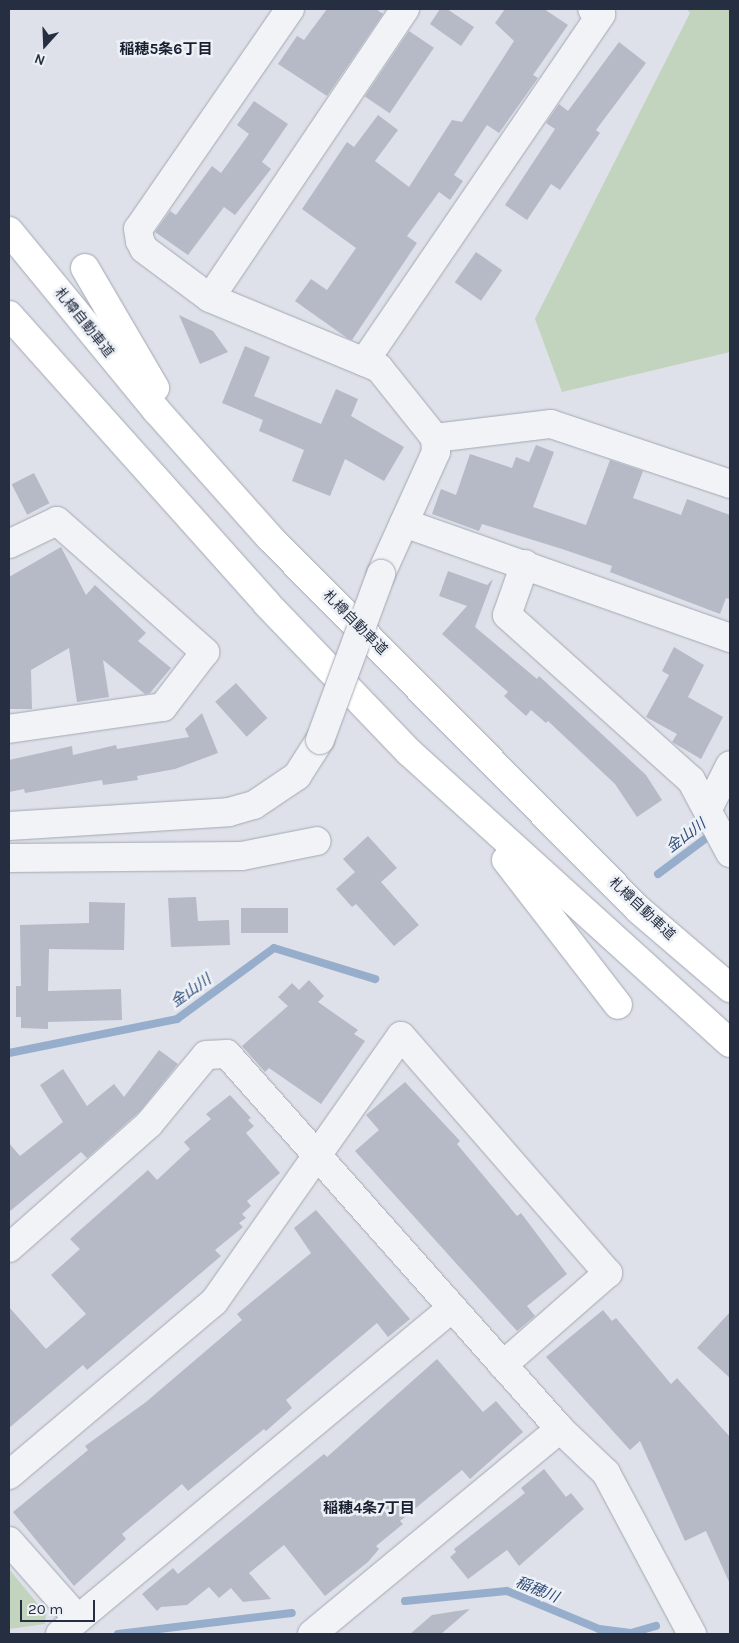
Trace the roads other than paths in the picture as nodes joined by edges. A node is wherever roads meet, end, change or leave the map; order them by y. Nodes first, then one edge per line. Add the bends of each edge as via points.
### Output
1 (290, 9) edge
2 (405, 9) edge
3 (592, 9) edge
4 (9, 231) edge
5 (85, 268) dead end
6 (210, 298) junction
7 (9, 315) edge
8 (364, 362) junction
9 (435, 438) junction
10 (195, 454) junction
11 (730, 484) edge
12 (404, 523) junction
13 (9, 544) edge
14 (525, 564) junction
15 (730, 638) edge
16 (9, 729) edge
17 (730, 765) edge
18 (466, 806) junction
19 (709, 812) junction
20 (9, 826) edge
21 (317, 841) dead end
22 (728, 848) edge
23 (9, 858) edge
24 (730, 988) edge
25 (618, 1006) dead end
26 (730, 1043) edge
27 (314, 1155) junction
28 (9, 1248) edge
29 (452, 1308) junction
30 (503, 1365) junction
31 (560, 1429) junction
32 (9, 1475) edge
33 (9, 1541) edge
34 (69, 1627) edge
35 (312, 1634) edge
36 (692, 1634) edge

1 - 6 street via 138,229 144,250
2 - 6 street
3 - 8 street via 601,14
4 - 10 highway, 札樽自動車道
5 - 10 highway
6 - 8 street
7 - 18 highway via 267,604
8 - 9 street via 379,368
9 - 11 street via 550,424
9 - 12 street via 436,452
10 - 24 highway, 札樽自動車道 via 270,538 639,910
12 - 14 street
12 - 20 street, bridge via 381,574 320,740 297,776 278,793 229,812
13 - 16 street via 57,521 205,652 163,707
14 - 15 street
14 - 19 street via 508,615 691,780
17 - 19 street
18 - 25 highway
18 - 26 highway
19 - 22 street
21 - 23 street via 242,856
27 - 28 street via 227,1054 206,1055 149,1124
27 - 29 street
27 - 30 street via 401,1036 608,1274
27 - 32 street via 214,1302
29 - 30 street
29 - 34 street
30 - 31 street
31 - 35 street
31 - 36 street via 606,1473
33 - 34 street

